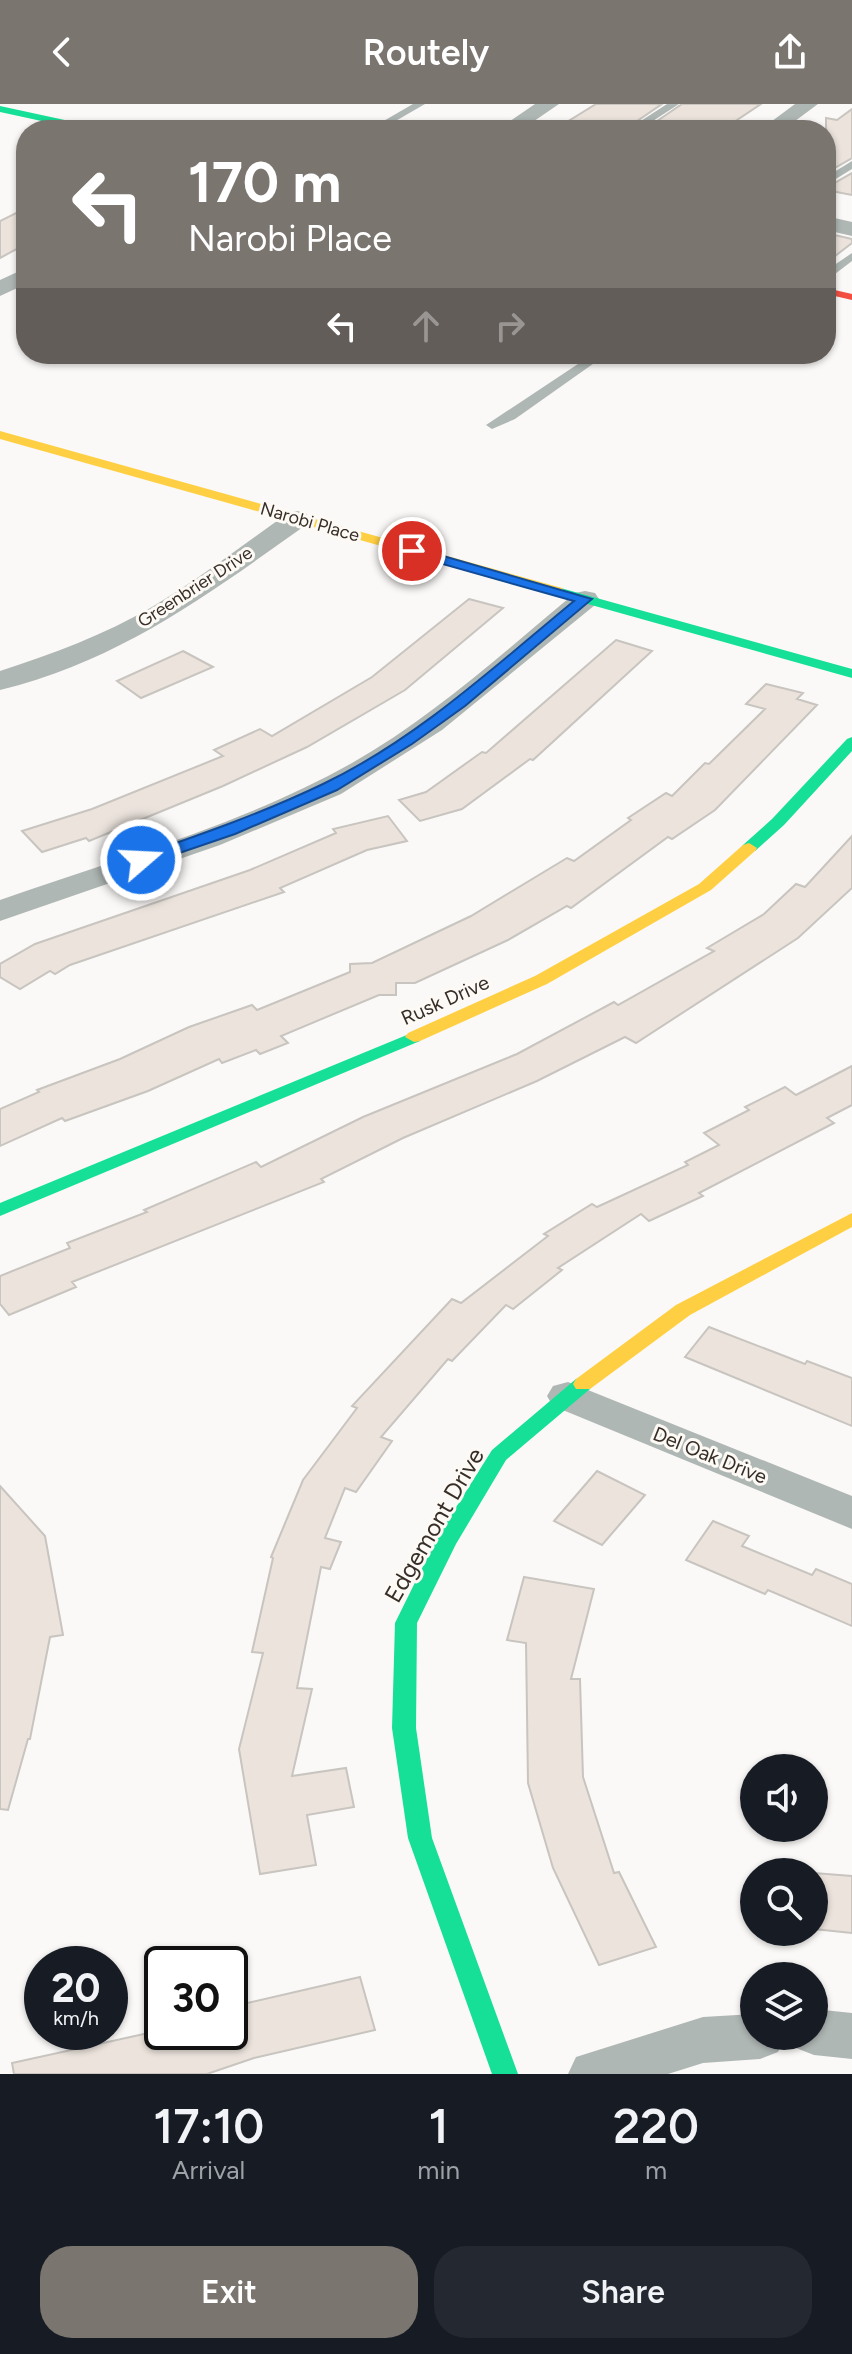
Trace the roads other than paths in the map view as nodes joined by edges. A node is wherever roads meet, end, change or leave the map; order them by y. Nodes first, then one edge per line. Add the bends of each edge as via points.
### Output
1 (420, 104) edge
2 (549, 104) edge
3 (674, 104) edge
4 (808, 104) edge
5 (0, 109) edge
6 (51, 120) edge
7 (391, 120) edge
8 (523, 120) edge
9 (648, 120) edge
10 (785, 120) edge
11 (586, 364) edge
12 (492, 425) dead end
13 (0, 435) edge
14 (297, 519) junction
15 (585, 599) junction
16 (852, 674) edge
17 (0, 681) edge
18 (852, 742) edge
19 (0, 911) edge
20 (0, 1210) edge
21 (852, 1219) edge
22 (568, 1396) junction
23 (852, 1513) edge
24 (828, 2033) edge
25 (852, 2036) edge
26 (740, 2037) edge
27 (505, 2074) edge
28 (594, 2074) edge

1 - 7 lane
2 - 8 street
3 - 9 lane
4 - 10 street
5 - 6 street
11 - 12 lane
13 - 14 street, Narobi Place
14 - 15 street, Narobi Place
14 - 17 street, Greenbrier Drive via 179,602 123,633
15 - 16 street, Narobi Place
15 - 19 street via 460,703 331,786 230,830
18 - 20 street, Rusk Drive via 778,822 705,887 541,980
21 - 22 street, Edgemont Drive via 683,1310
22 - 23 street, Del Oak Drive
22 - 27 street, Edgemont Drive via 499,1455 446,1542 406,1623 404,1728 420,1838
24 - 25 street
26 - 28 street via 703,2040

